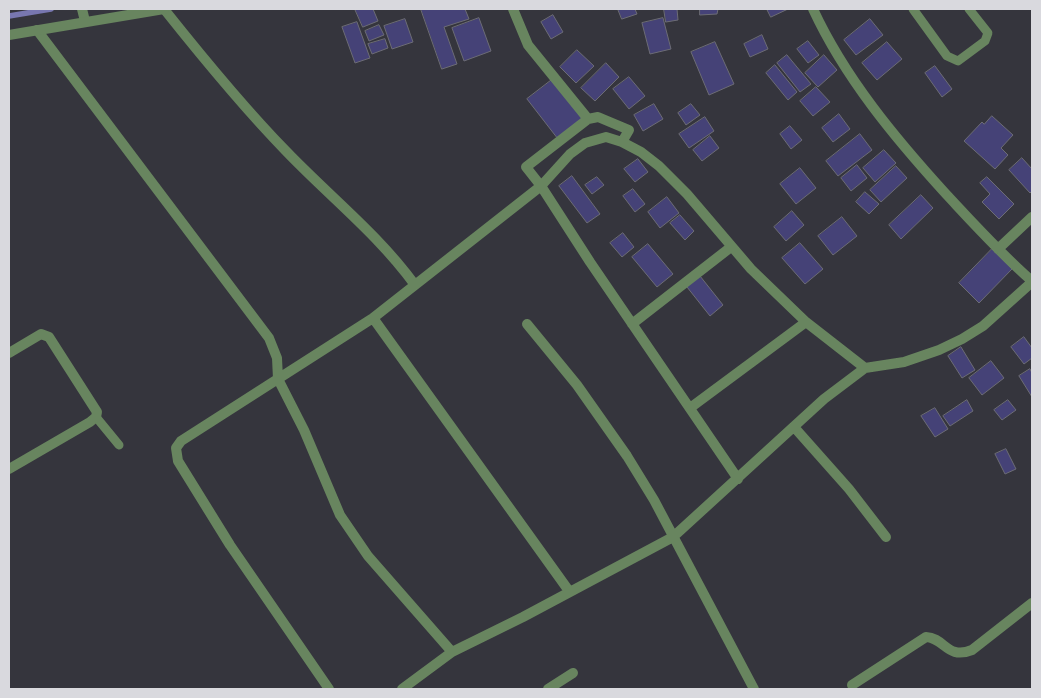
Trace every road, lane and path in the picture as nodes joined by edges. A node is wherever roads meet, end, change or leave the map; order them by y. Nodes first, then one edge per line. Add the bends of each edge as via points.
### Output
1 (164, 9) edge
2 (513, 9) edge
3 (813, 9) edge
4 (913, 9) edge
5 (969, 9) edge
6 (83, 14) edge
7 (37, 30) junction
8 (9, 35) edge
9 (588, 119) junction
10 (622, 142) junction
11 (541, 186) junction
12 (1032, 216) edge
13 (731, 247) junction
14 (998, 249) junction
15 (1032, 281) edge
16 (416, 285) junction
17 (373, 318) junction
18 (806, 322) junction
19 (527, 324) dead end
20 (632, 324) junction
21 (9, 353) edge
22 (865, 368) junction
23 (278, 379) junction
24 (690, 408) junction
25 (96, 417) junction
26 (794, 427) junction
27 (119, 445) dead end
28 (9, 469) edge
29 (738, 479) junction
30 (886, 537) dead end
31 (673, 538) junction
32 (569, 592) junction
33 (1032, 603) edge
34 (452, 652) junction
35 (573, 673) dead end
36 (852, 685) dead end
37 (329, 689) edge
38 (402, 689) edge
39 (548, 689) edge
40 (754, 689) edge

1 - 6 street
1 - 16 street via 235,96 287,152 395,257
2 - 9 street via 528,45
3 - 14 street via 847,69 900,143
4 - 5 lane via 948,56 958,61 985,41 988,33
6 - 7 street
7 - 8 street
7 - 23 street via 270,338 277,358
9 - 10 street via 598,116 629,130
9 - 11 street via 526,167
10 - 11 street via 606,137 585,142
10 - 13 street via 659,166
11 - 16 street
11 - 20 street
12 - 14 street
13 - 18 street
13 - 20 street
14 - 15 street
15 - 22 street via 983,326 962,339 904,362
16 - 17 street
17 - 23 street
17 - 32 street
18 - 22 street
18 - 24 street
19 - 31 street via 577,385 628,456
20 - 24 street
21 - 25 street via 41,334 49,337 96,412
22 - 26 street
23 - 34 street via 340,515 368,556
23 - 37 street via 181,441 176,448 178,461 230,545
24 - 29 street
25 - 27 lane
25 - 28 street
26 - 29 street
26 - 30 street
29 - 31 street
31 - 32 street
31 - 40 street
32 - 34 street
33 - 36 street via 972,650 955,653 926,637
34 - 38 street
35 - 39 street

